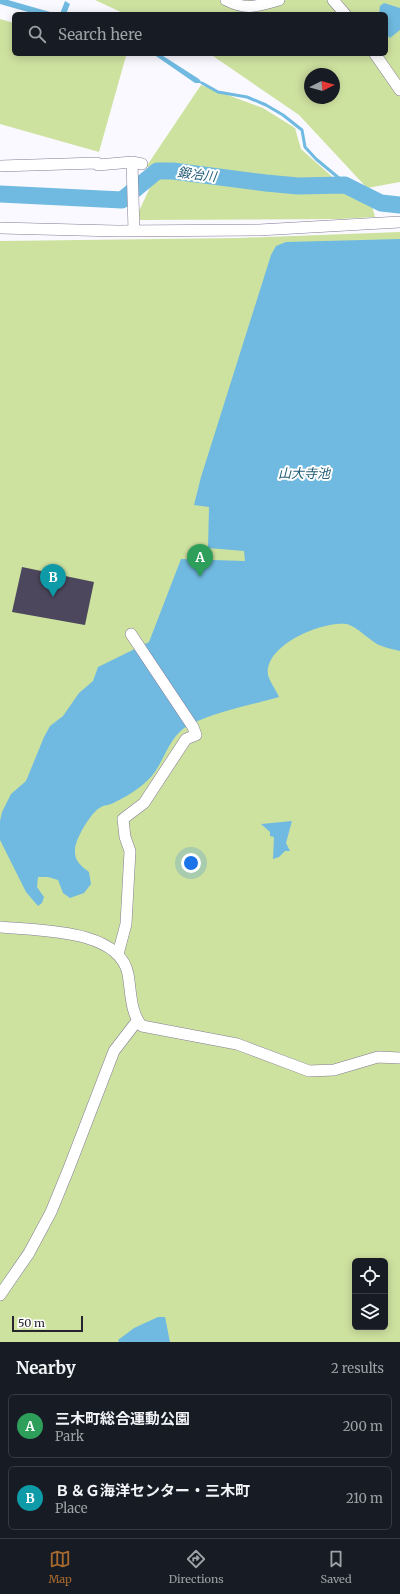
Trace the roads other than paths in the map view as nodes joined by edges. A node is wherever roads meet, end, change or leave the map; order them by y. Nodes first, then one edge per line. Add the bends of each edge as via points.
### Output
1 (226, 0) edge
2 (279, 0) edge
3 (333, 0) edge
4 (343, 12) edge
5 (376, 56) edge
6 (400, 90) edge
7 (0, 166) edge
8 (400, 222) edge
9 (133, 225) junction
10 (0, 228) edge
11 (131, 634) dead end
12 (0, 927) edge
13 (118, 954) junction
14 (137, 1021) junction
15 (400, 1058) edge
16 (0, 1295) edge

1 - 2 street via 248,7 259,7
3 - 4 street
5 - 6 street
7 - 9 street via 137,163
8 - 9 street via 282,229
9 - 10 street
11 - 13 street via 196,735 186,739 144,804 123,819 130,851 126,924
12 - 13 street via 81,936 105,945
13 - 14 street via 127,970
14 - 15 street via 142,1026 237,1044 309,1071 334,1070 378,1057
14 - 16 street via 114,1051 50,1212 29,1254

